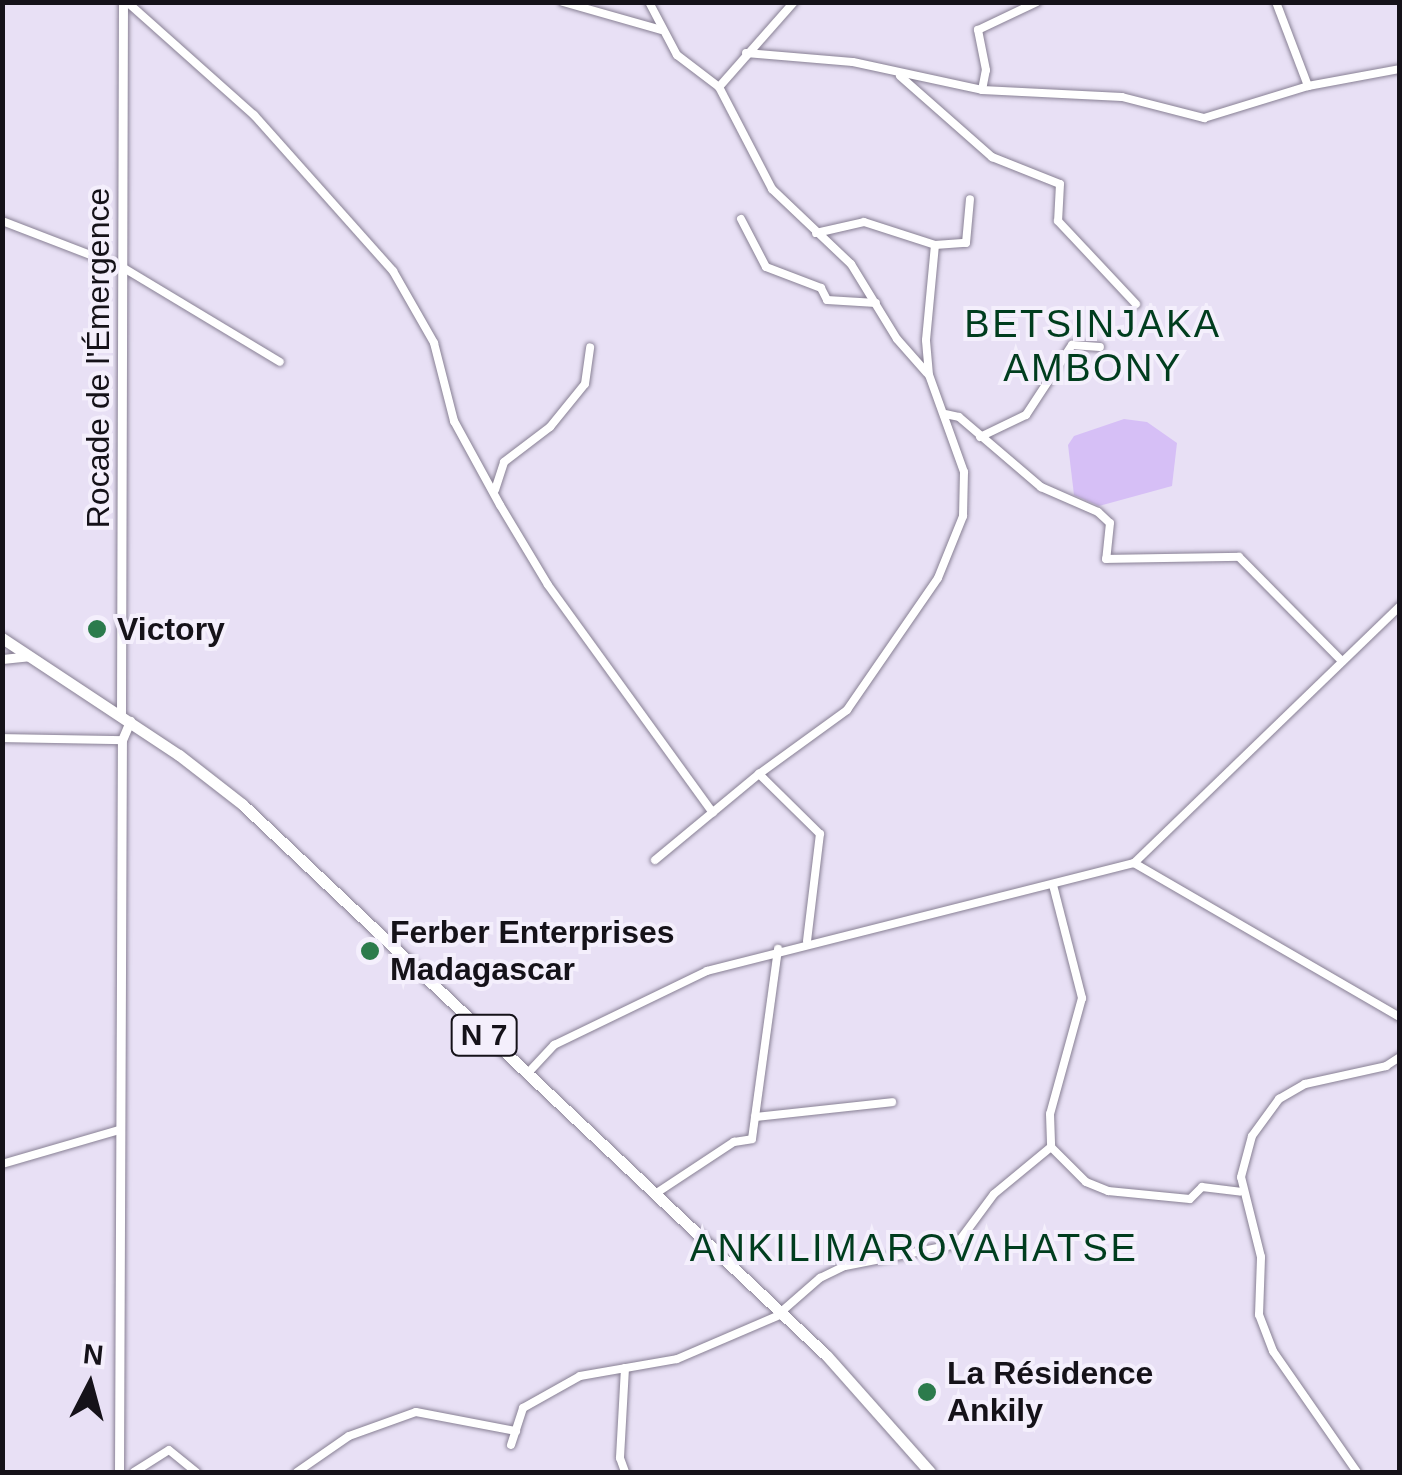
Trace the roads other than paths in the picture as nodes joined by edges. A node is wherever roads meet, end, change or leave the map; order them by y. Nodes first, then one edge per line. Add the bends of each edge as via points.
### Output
1 (125, 2) edge
2 (563, 2) edge
3 (649, 2) edge
4 (794, 2) edge
5 (1037, 2) edge
6 (1276, 2) edge
7 (662, 30) junction
8 (746, 53) junction
9 (1400, 69) edge
10 (900, 76) junction
11 (1308, 86) junction
12 (719, 87) junction
13 (982, 90) junction
14 (970, 199) dead end
15 (741, 219) dead end
16 (2, 221) edge
17 (816, 233) junction
18 (935, 245) junction
19 (122, 267) junction
20 (876, 303) junction
21 (1136, 304) dead end
22 (590, 347) dead end
23 (1100, 347) dead end
24 (280, 362) dead end
25 (929, 376) junction
26 (945, 414) junction
27 (980, 437) junction
28 (496, 490) junction
29 (1400, 606) edge
30 (2, 638) edge
31 (29, 656) junction
32 (2, 659) edge
33 (1340, 659) junction
34 (125, 718) junction
35 (2, 738) edge
36 (122, 740) junction
37 (760, 774) junction
38 (713, 813) junction
39 (655, 860) dead end
40 (1134, 864) junction
41 (1054, 885) junction
42 (807, 941) junction
43 (778, 950) junction
44 (1400, 1017) edge
45 (1400, 1057) edge
46 (526, 1074) junction
47 (892, 1102) dead end
48 (755, 1117) junction
49 (119, 1130) junction
50 (1051, 1148) junction
51 (2, 1164) edge
52 (1240, 1192) junction
53 (655, 1194) junction
54 (782, 1313) junction
55 (624, 1368) junction
56 (516, 1431) junction
57 (511, 1445) dead end
58 (119, 1472) edge
59 (134, 1472) edge
60 (196, 1472) edge
61 (298, 1472) edge
62 (625, 1472) edge
63 (930, 1472) edge
64 (1357, 1472) edge

1 - 19 street, Rocade de l'Émergence
1 - 28 street via 241,102 394,271 434,343 454,420
2 - 7 street
3 - 7 street
4 - 8 street
5 - 13 street via 978,30 986,70
6 - 11 street
7 - 12 street via 677,54
8 - 10 street via 853,62
8 - 12 street
9 - 11 street
10 - 13 street
10 - 21 street via 992,157 1060,184 1058,221
11 - 13 street via 1204,118 1122,97
12 - 17 street via 772,188
14 - 18 street via 966,244
15 - 20 street via 766,266 821,288 827,300
16 - 19 street
17 - 18 street via 864,222
17 - 20 street via 851,264
18 - 25 street via 927,300
19 - 24 street
19 - 34 street, Rocade de l'Émergence
20 - 25 street
22 - 28 street via 585,384 550,427 504,462
23 - 27 street via 1072,344 1026,415
25 - 26 street
26 - 27 street
26 - 37 street via 967,494 938,578 846,710
27 - 33 street via 1041,487 1110,523 1106,559 1239,557
28 - 38 street via 548,585
29 - 33 street
30 - 31 main road, N 7
31 - 32 street
31 - 34 main road, N 7
33 - 40 street
34 - 36 street
34 - 46 main road, N 7 via 242,804
35 - 36 street
36 - 49 street
37 - 38 street
37 - 42 street via 820,834
38 - 39 street
40 - 41 street
40 - 44 street
41 - 42 street
41 - 50 street via 1082,998 1050,1114
42 - 43 street
43 - 46 street via 707,971 581,1032 554,1046
43 - 48 street
45 - 52 street via 1279,1098 1252,1136
46 - 53 main road, N 7
47 - 48 street
48 - 53 street via 752,1140 734,1142
49 - 51 street
49 - 58 street
50 - 52 street via 1086,1182 1108,1191 1190,1199 1202,1187
50 - 54 street via 994,1194 957,1244 845,1266 820,1278
52 - 64 street via 1261,1256 1259,1315 1273,1351
53 - 54 main road, N 7
54 - 55 street via 692,1354
54 - 63 main road, N 7
55 - 56 street via 598,1368 523,1408
55 - 62 street
56 - 57 street
56 - 61 street via 416,1412 350,1436
59 - 60 street via 169,1450

